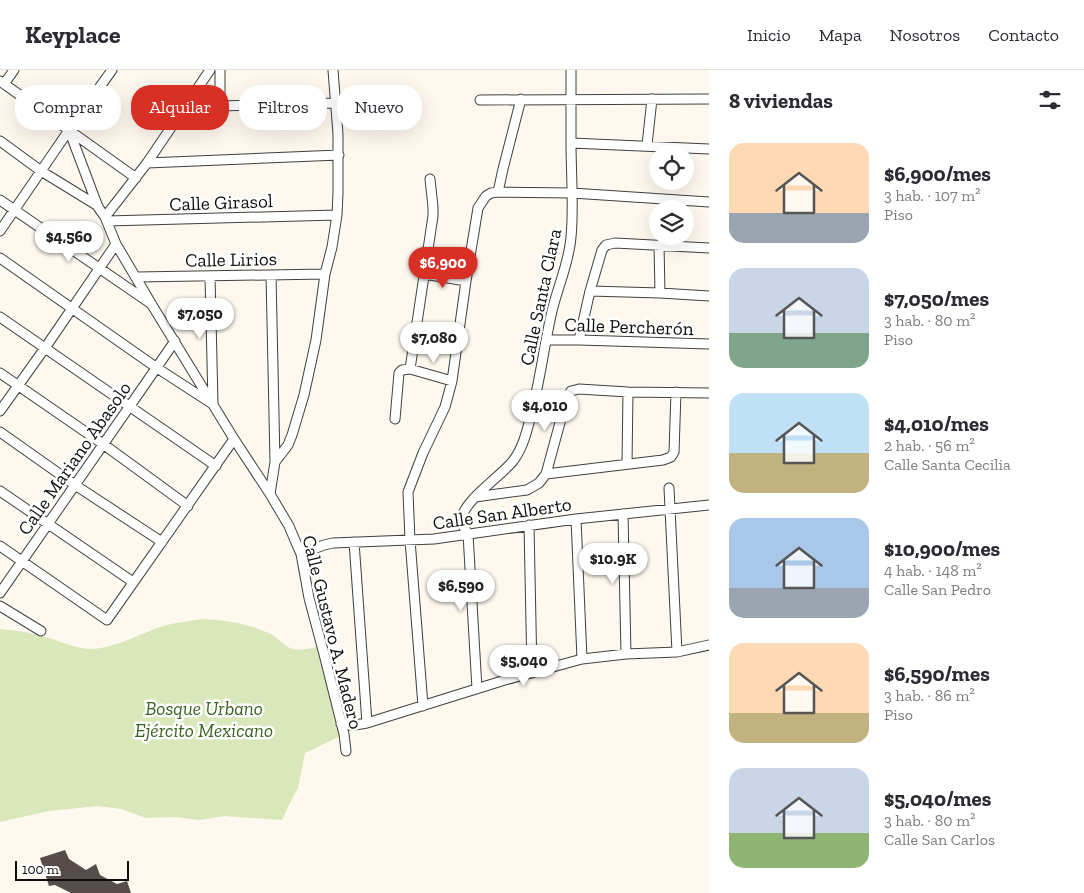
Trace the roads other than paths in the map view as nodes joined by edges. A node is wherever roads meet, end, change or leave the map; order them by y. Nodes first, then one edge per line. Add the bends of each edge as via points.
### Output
1 (14, 70) edge
2 (112, 70) edge
3 (210, 70) edge
4 (220, 70) edge
5 (333, 70) edge
6 (571, 70) edge
7 (2, 82) edge
8 (101, 85) edge
9 (200, 85) edge
10 (220, 85) edge
11 (15, 91) edge
12 (521, 99) junction
13 (652, 99) junction
14 (709, 99) edge
15 (480, 100) dead end
16 (571, 100) junction
17 (335, 103) junction
18 (229, 105) edge
19 (69, 130) junction
20 (170, 130) edge
21 (0, 141) edge
22 (571, 142) junction
23 (647, 145) junction
24 (709, 149) edge
25 (339, 154) junction
26 (147, 164) junction
27 (41, 171) junction
28 (136, 178) junction
29 (430, 179) dead end
30 (498, 192) junction
31 (572, 193) junction
32 (0, 200) edge
33 (709, 202) edge
34 (98, 207) junction
35 (14, 210) junction
36 (337, 214) junction
37 (106, 219) junction
38 (0, 231) edge
39 (116, 244) junction
40 (659, 246) junction
41 (709, 248) edge
42 (0, 258) edge
43 (100, 270) junction
44 (325, 274) junction
45 (424, 274) junction
46 (271, 275) junction
47 (210, 276) junction
48 (137, 277) junction
49 (466, 281) junction
50 (590, 290) junction
51 (660, 293) junction
52 (709, 296) edge
53 (152, 305) junction
54 (72, 308) junction
55 (0, 317) edge
56 (547, 340) junction
57 (578, 340) junction
58 (175, 341) junction
59 (709, 344) edge
60 (45, 348) junction
61 (157, 368) junction
62 (410, 369) junction
63 (0, 373) edge
64 (452, 381) junction
65 (19, 386) junction
66 (628, 392) junction
67 (676, 392) junction
68 (709, 393) edge
69 (213, 404) junction
70 (130, 406) junction
71 (0, 411) edge
72 (395, 419) dead end
73 (0, 432) edge
74 (234, 438) junction
75 (103, 444) junction
76 (274, 462) junction
77 (627, 464) junction
78 (216, 466) junction
79 (546, 474) junction
80 (76, 485) junction
81 (669, 488) dead end
82 (0, 491) edge
83 (270, 494) junction
84 (475, 497) junction
85 (709, 505) edge
86 (188, 506) junction
87 (670, 509) junction
88 (622, 514) junction
89 (576, 519) junction
90 (48, 524) junction
91 (529, 525) junction
92 (468, 534) junction
93 (410, 540) junction
94 (162, 542) junction
95 (354, 542) junction
96 (0, 546) edge
97 (301, 554) junction
98 (22, 561) junction
99 (133, 582) junction
100 (0, 593) edge
101 (0, 606) edge
102 (40, 631) dead end
103 (709, 645) edge
104 (677, 652) junction
105 (626, 654) junction
106 (582, 659) junction
107 (532, 673) junction
108 (478, 688) junction
109 (423, 706) junction
110 (367, 723) junction
111 (341, 724) junction
112 (346, 751) dead end

1 - 7 street
2 - 8 street
3 - 9 street
4 - 10 street
5 - 17 street
6 - 16 street, Calle Santa Clara
7 - 11 street
12 - 15 street
12 - 16 street
12 - 30 street
13 - 14 street
13 - 16 street
13 - 23 street
16 - 22 street, Calle Santa Clara
17 - 18 street
17 - 25 street
19 - 27 street
19 - 28 street
19 - 34 street, Calle Gustavo A. Madero
20 - 26 street
21 - 27 street
22 - 23 street
22 - 31 street, Calle Santa Clara
23 - 24 street
25 - 26 street
25 - 36 street
26 - 28 street
27 - 34 street
27 - 35 street
28 - 37 street
29 - 45 street via 433,216
30 - 31 street
30 - 49 street via 486,196 478,208
31 - 33 street
31 - 56 street, Calle Santa Clara via 570,247
32 - 35 street
34 - 37 street, Calle Gustavo A. Madero
35 - 38 street
35 - 43 street
36 - 37 street, Calle Girasol
36 - 44 street
37 - 39 street, Calle Gustavo A. Madero
39 - 43 street
39 - 48 street, Calle Gustavo A. Madero
40 - 41 street
40 - 50 street via 606,245
40 - 51 street
42 - 54 street
43 - 53 street
43 - 54 street
44 - 46 street, Calle Lirios
44 - 76 street via 316,340 298,417 288,445
45 - 49 street
45 - 62 street
46 - 47 street, Calle Lirios
46 - 76 street
47 - 48 street, Calle Lirios
47 - 69 street
48 - 53 street, Calle Gustavo A. Madero
49 - 64 street
50 - 51 street
50 - 57 street
51 - 52 street
53 - 58 street, Calle Gustavo A. Madero
54 - 60 street
54 - 61 street
55 - 60 street
56 - 57 street, Calle Percherón
56 - 84 street, Calle Santa Clara via 531,416 518,454
57 - 59 street, Calle Percherón
58 - 61 street, Calle Mariano Abasolo
58 - 69 street, Calle Gustavo A. Madero
60 - 65 street
60 - 70 street
61 - 69 street
61 - 70 street, Calle Mariano Abasolo
62 - 64 street
62 - 72 street via 399,373
63 - 65 street
64 - 93 street via 445,407 410,483
65 - 71 street
65 - 75 street
66 - 67 street
66 - 77 street
66 - 79 street via 579,389 566,396
67 - 68 street
67 - 77 street via 673,455 663,460
69 - 74 street, Calle Gustavo A. Madero
70 - 75 street, Calle Mariano Abasolo
70 - 78 street
73 - 80 street
74 - 78 street
74 - 83 street, Calle Gustavo A. Madero
75 - 80 street, Calle Mariano Abasolo
75 - 86 street
76 - 83 street
77 - 79 street
78 - 86 street
79 - 84 street via 527,490
80 - 90 street, Calle Mariano Abasolo
80 - 94 street
81 - 87 street
82 - 90 street
83 - 97 street, Calle Gustavo A. Madero
84 - 92 street, Calle Santa Clara via 462,517
85 - 87 street, Calle San Alberto
86 - 94 street
87 - 88 street, Calle San Alberto
87 - 104 street
88 - 89 street, Calle San Alberto
88 - 105 street
89 - 91 street, Calle San Alberto
89 - 106 street
90 - 98 street, Calle Mariano Abasolo
90 - 99 street
91 - 92 street, Calle San Alberto
91 - 107 street
92 - 93 street, Calle San Alberto
92 - 108 street
93 - 95 street, Calle San Alberto
93 - 109 street
94 - 99 street
95 - 97 street, Calle San Alberto via 324,545
95 - 110 street
96 - 98 street
97 - 111 street, Calle Gustavo A. Madero
98 - 99 street via 107,620
98 - 100 street, Calle Mariano Abasolo
101 - 102 street
103 - 104 street
104 - 105 street
105 - 106 street
106 - 107 street
107 - 108 street
108 - 109 street
109 - 110 street
110 - 111 street
111 - 112 street, Calle Gustavo A. Madero

